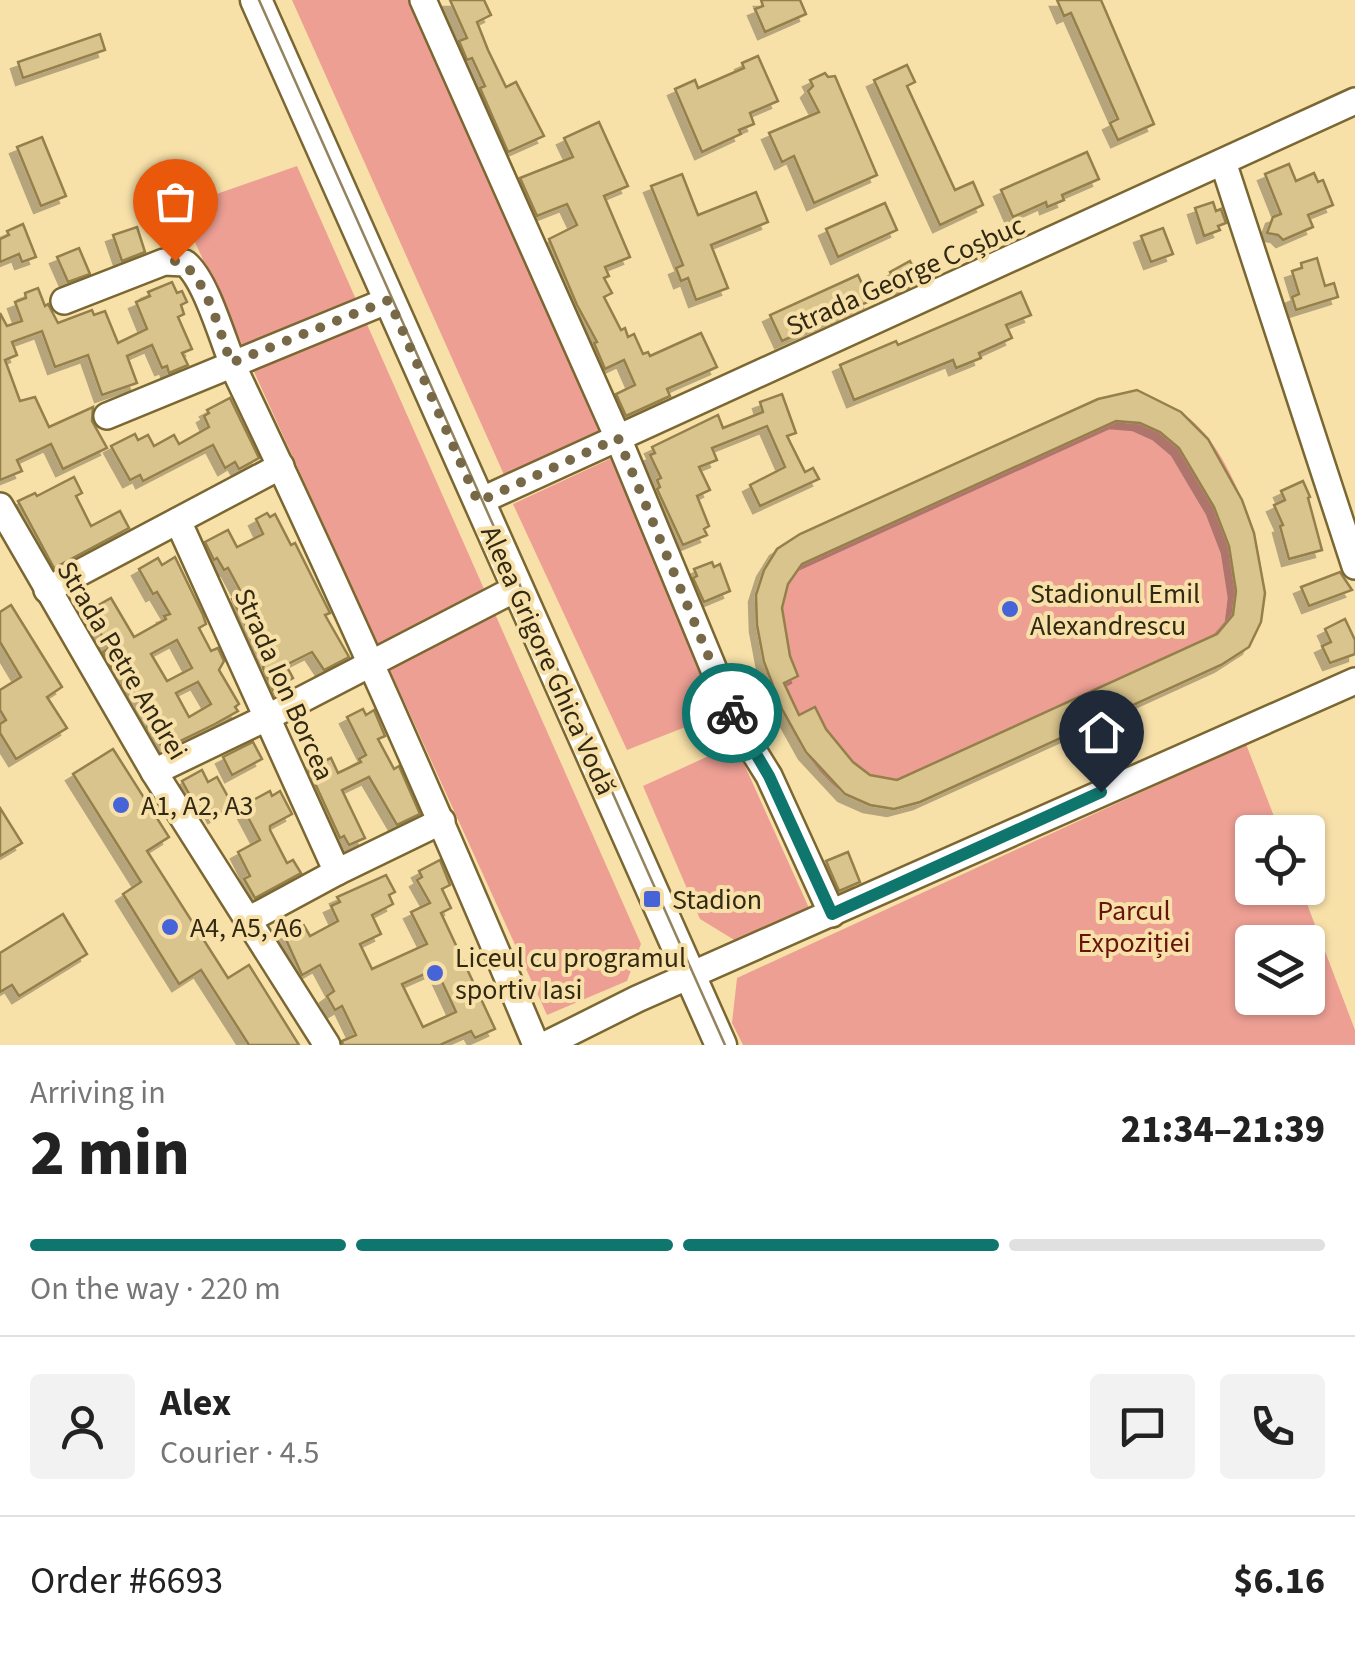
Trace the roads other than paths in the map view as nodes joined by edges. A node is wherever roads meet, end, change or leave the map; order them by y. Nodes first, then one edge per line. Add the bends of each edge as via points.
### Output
1 (256, 0) edge
2 (423, 0) edge
3 (1355, 101) edge
4 (1223, 162) junction
5 (389, 300) junction
6 (64, 301) dead end
7 (231, 363) junction
8 (108, 416) dead end
9 (618, 438) junction
10 (281, 466) junction
11 (478, 502) junction
12 (0, 506) edge
13 (178, 520) junction
14 (1355, 566) edge
15 (517, 588) junction
16 (47, 590) junction
17 (371, 662) junction
18 (1355, 681) edge
19 (268, 718) junction
20 (154, 772) junction
21 (442, 821) junction
22 (336, 872) junction
23 (832, 914) junction
24 (250, 919) junction
25 (690, 976) junction
26 (327, 1045) edge
27 (536, 1045) edge
28 (545, 1045) edge
29 (721, 1045) edge

1 - 5 main road, Aleea Grigore Ghica Vodă
2 - 9 street
3 - 4 street, Strada George Coșbuc
4 - 9 street, Strada George Coșbuc
4 - 14 street
5 - 7 street
5 - 11 main road, Aleea Grigore Ghica Vodă
6 - 7 street via 164,262 185,263 198,278
7 - 8 street
7 - 10 street
9 - 11 street, Strada George Coșbuc
9 - 23 street via 736,723 769,776
10 - 13 street
10 - 17 street
11 - 15 main road, Aleea Grigore Ghica Vodă
12 - 16 street, Strada Petre Andrei
13 - 16 street
13 - 19 street, Strada Ion Borcea
15 - 17 street
15 - 25 main road, Aleea Grigore Ghica Vodă
16 - 20 street, Strada Petre Andrei
17 - 19 street
17 - 21 street
18 - 23 street
19 - 20 street
19 - 22 street, Strada Ion Borcea
20 - 24 street, Strada Petre Andrei
21 - 22 street
21 - 27 street
22 - 24 street
23 - 25 street
24 - 26 street, Strada Petre Andrei
25 - 28 street
25 - 29 main road, Aleea Grigore Ghica Vodă

